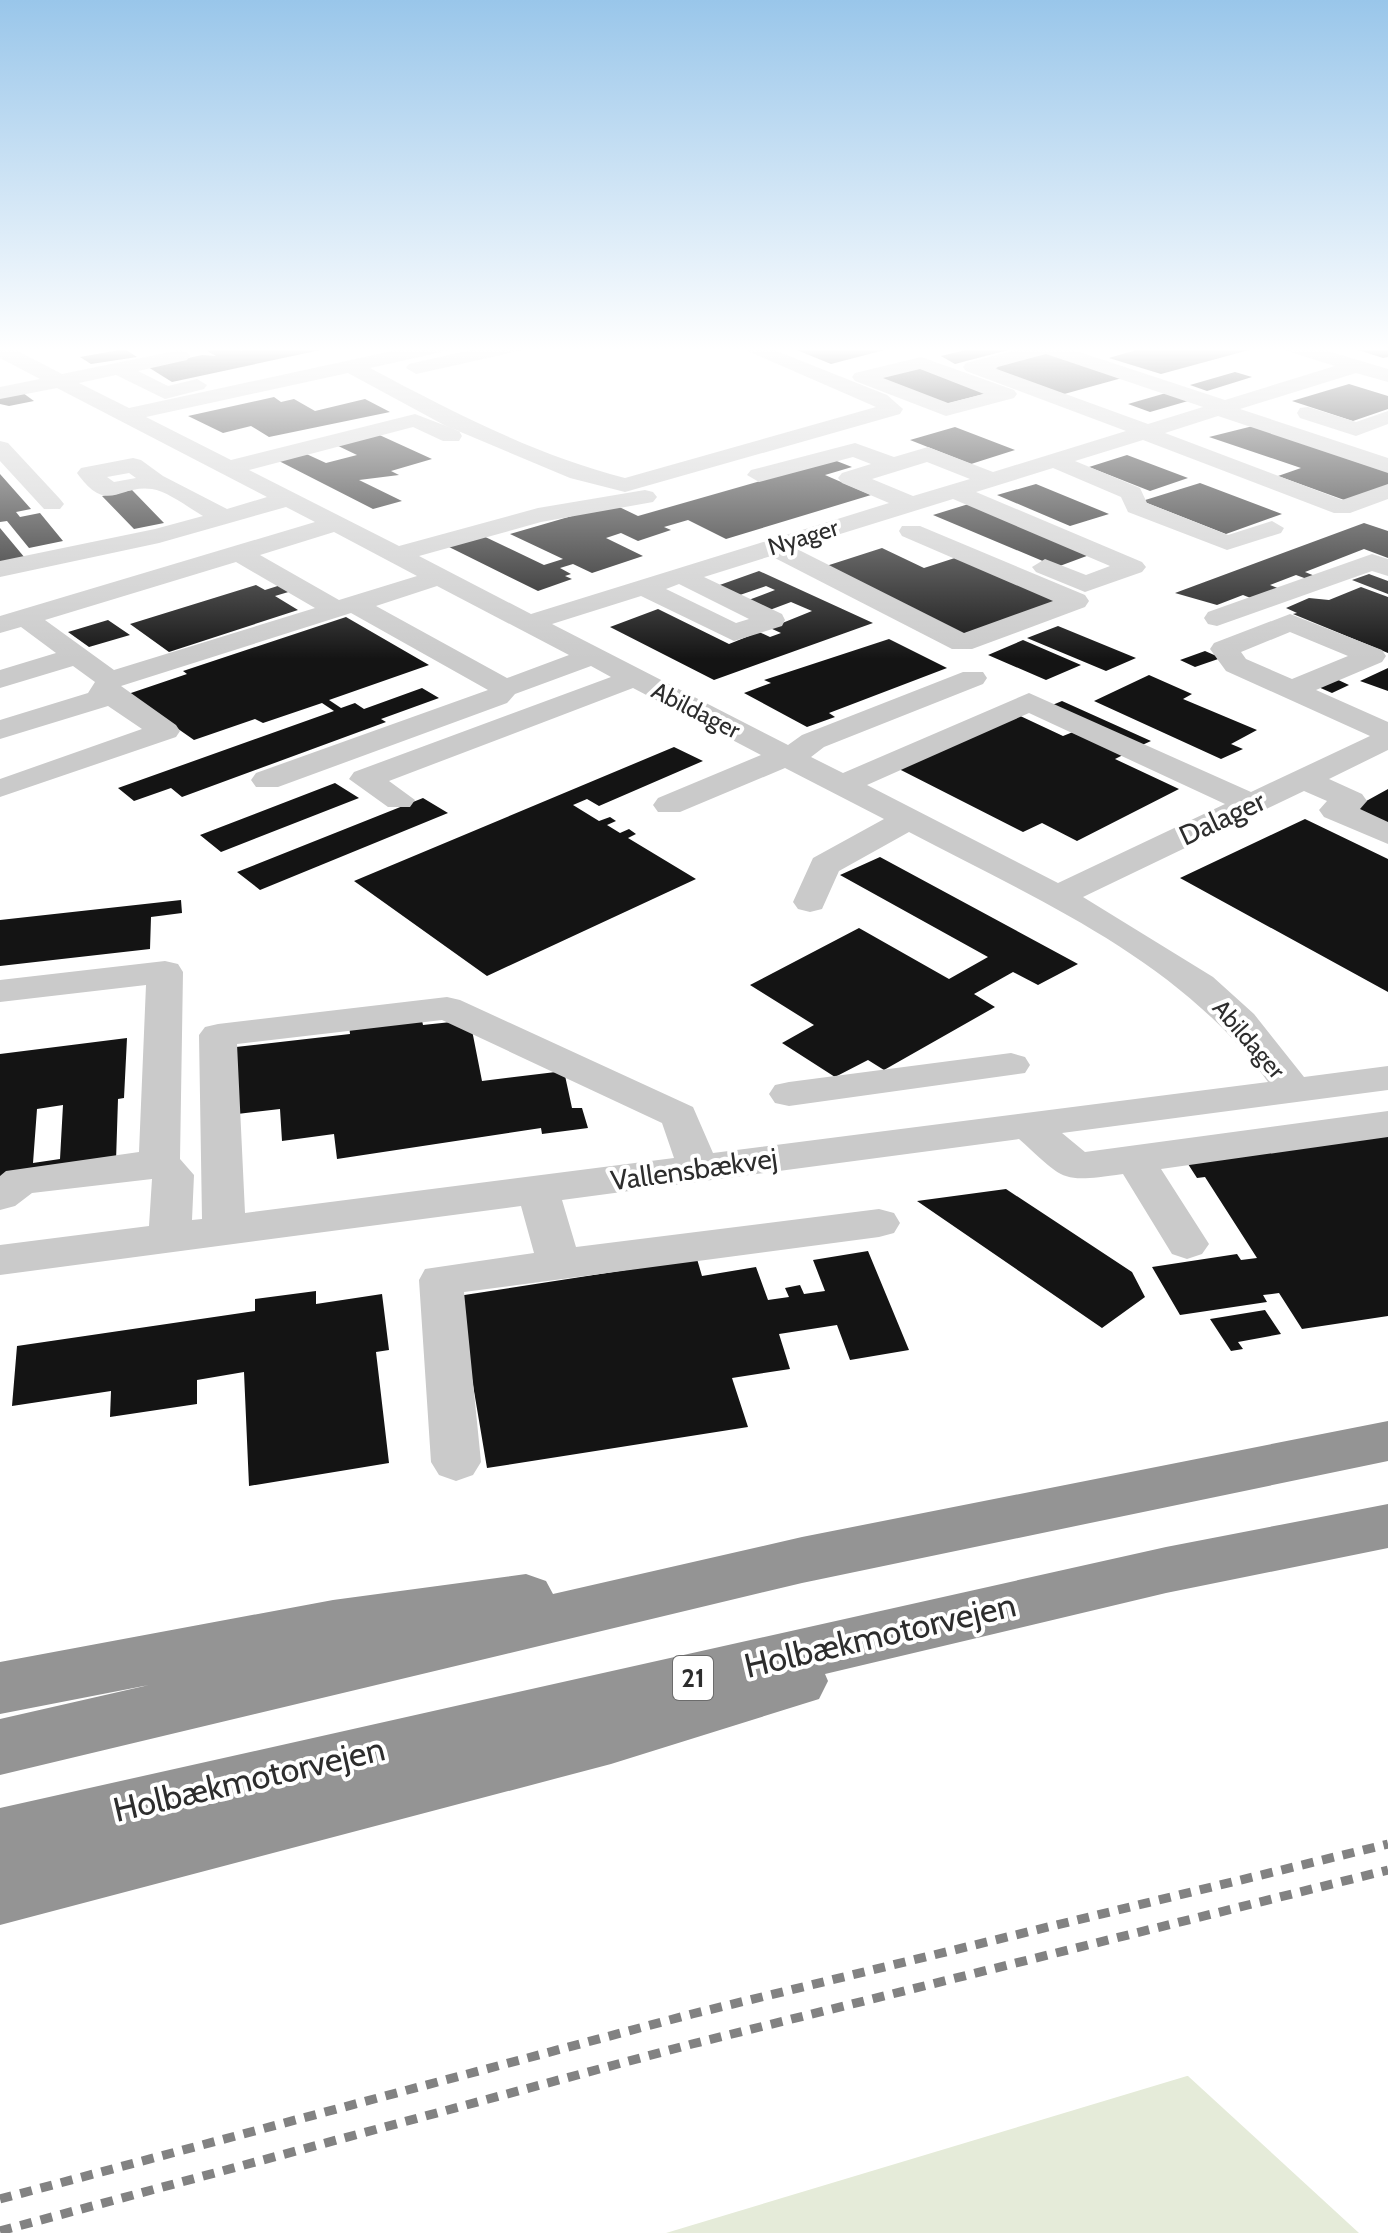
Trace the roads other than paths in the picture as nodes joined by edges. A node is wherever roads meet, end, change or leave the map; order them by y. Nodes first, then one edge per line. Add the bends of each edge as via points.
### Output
1 (2, 450) edge
2 (194, 450) edge
3 (298, 450) edge
4 (483, 450) edge
5 (524, 450) edge
6 (747, 450) edge
7 (854, 450) edge
8 (856, 450) edge
9 (1086, 450) edge
10 (1191, 450) edge
11 (1341, 450) edge
12 (1054, 460) junction
13 (509, 462) dead end
14 (893, 465) junction
15 (1388, 466) edge
16 (229, 468) junction
17 (991, 479) junction
18 (738, 480) dead end
19 (155, 481) dead end
20 (694, 491) dead end
21 (954, 491) junction
22 (1388, 491) edge
23 (288, 499) junction
24 (52, 504) dead end
25 (899, 510) junction
26 (224, 517) junction
27 (336, 524) junction
28 (1272, 528) dead end
29 (881, 540) dead end
30 (773, 547) junction
31 (238, 553) junction
32 (835, 554) dead end
33 (396, 555) junction
34 (683, 562) junction
35 (805, 564) junction
36 (1388, 568) edge
37 (0, 569) edge
38 (620, 571) junction
39 (440, 577) junction
40 (644, 586) junction
41 (560, 590) dead end
42 (346, 607) junction
43 (1217, 618) dead end
44 (12, 621) edge
45 (528, 623) junction
46 (76, 656) junction
47 (593, 656) junction
48 (635, 678) junction
49 (973, 678) dead end
50 (0, 679) edge
51 (106, 684) junction
52 (505, 688) junction
53 (1291, 690) dead end
54 (0, 730) edge
55 (1388, 733) edge
56 (1379, 752) edge
57 (788, 757) junction
58 (1305, 779) junction
59 (267, 780) dead end
60 (842, 785) junction
61 (3, 788) dead end
62 (399, 800) dead end
63 (1251, 804) junction
64 (669, 805) dead end
65 (909, 819) junction
66 (1388, 834) edge
67 (1057, 896) junction
68 (810, 902) dead end
69 (0, 991) edge
70 (1011, 1065) dead end
71 (1388, 1078) edge
72 (1294, 1090) junction
73 (789, 1094) dead end
74 (1388, 1124) edge
75 (1027, 1125) junction
76 (1134, 1159) junction
77 (159, 1163) junction
78 (699, 1169) junction
79 (538, 1190) junction
80 (0, 1196) edge
81 (879, 1223) dead end
82 (224, 1232) junction
83 (170, 1240) junction
84 (1187, 1244) dead end
85 (0, 1260) edge
86 (559, 1265) junction
87 (1388, 1441) edge
88 (456, 1462) dead end
89 (1388, 1526) edge
90 (802, 1560) junction
91 (1166, 1570) junction
92 (0, 1688) edge
93 (0, 1747) edge
94 (0, 1838) edge
95 (0, 1893) edge

1 - 24 street
2 - 16 street, Abildager
3 - 16 street
4 - 13 street
5 - 6 street via 625,485
7 - 18 street
8 - 14 street
9 - 12 street, Nyager
10 - 22 street via 1342,508
11 - 15 street
12 - 17 street, Nyager
12 - 28 street via 1132,493 1136,507 1227,543
14 - 17 street via 928,454
14 - 25 street via 850,478
16 - 23 street, Abildager
17 - 21 street, Nyager
19 - 26 street
20 - 33 street via 538,515
21 - 25 street, Nyager
21 - 25 street via 1133,567 1085,584
23 - 26 street
23 - 27 street, Abildager
25 - 29 street
25 - 30 street, Nyager
25 - 34 street via 730,544 705,544
25 - 35 street via 1076,601 962,643
26 - 37 street
27 - 31 street
27 - 33 street, Abildager
30 - 34 street, Nyager via 714,565
30 - 35 street
31 - 42 street
31 - 44 street
32 - 35 street
33 - 39 street, Abildager
34 - 38 street
34 - 40 street
34 - 40 street via 784,615 734,633
36 - 43 street via 1372,562
38 - 40 street
38 - 41 street
39 - 42 street
39 - 45 street, Abildager
40 - 45 street
42 - 51 street
42 - 52 street
44 - 46 street
45 - 47 street, Abildager
46 - 50 street
46 - 51 street
47 - 48 street, Abildager
47 - 52 street
48 - 57 street, Abildager
48 - 62 street via 365,779
49 - 57 street via 813,741
51 - 54 street via 99,699
51 - 61 street via 165,731
52 - 59 street via 497,697
53 - 55 street
56 - 58 street, Dalager
57 - 60 street, Abildager
57 - 64 street
58 - 63 street, Dalager
58 - 66 street via 1351,801 1335,810
60 - 63 street via 1029,702
60 - 65 street, Abildager
63 - 67 street, Dalager
65 - 67 street, Abildager
65 - 68 street via 825,865
67 - 72 street, Abildager via 1205,990 1241,1022
69 - 77 street via 165,972
70 - 73 street
71 - 72 street, Vallensbækvej
72 - 75 street, Vallensbækvej
74 - 76 street
75 - 76 street via 1076,1167
75 - 78 street, Vallensbækvej
76 - 84 street
77 - 80 street via 21,1181
77 - 83 street via 173,1175
78 - 79 street, Vallensbækvej
78 - 82 street via 679,1116 447,1008 218,1035
79 - 82 street, Vallensbækvej
79 - 86 street
81 - 86 street
82 - 83 street, Vallensbækvej
83 - 85 street, Vallensbækvej
86 - 88 street via 441,1280
87 - 90 highway
89 - 91 highway, Holbækmotorvejen / 21
90 - 92 highway via 333,1625
90 - 93 highway
91 - 94 highway, Holbækmotorvejen / 21
91 - 95 highway via 611,1737

